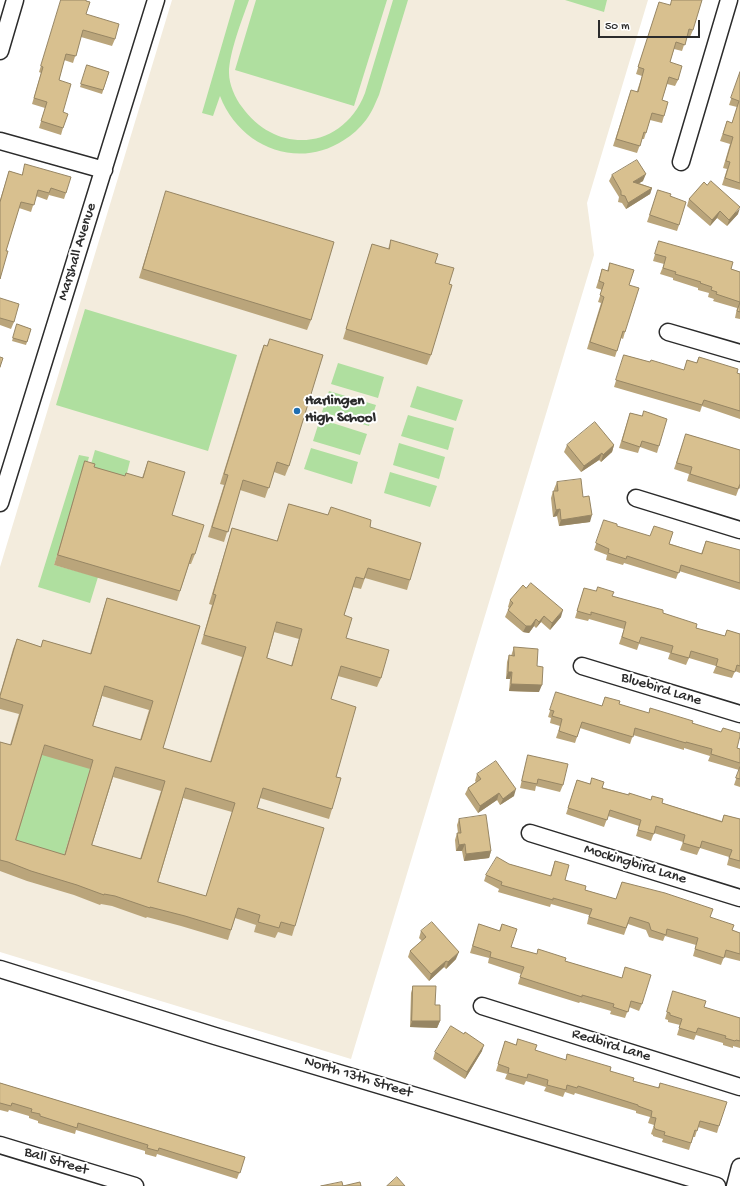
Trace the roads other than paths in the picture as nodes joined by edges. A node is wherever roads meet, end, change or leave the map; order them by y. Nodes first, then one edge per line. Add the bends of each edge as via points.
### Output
1 (15, 0) edge
2 (156, 0) edge
3 (729, 0) edge
4 (0, 51) edge
5 (0, 141) edge
6 (681, 162) dead end
7 (104, 170) junction
8 (668, 332) dead end
9 (740, 353) edge
10 (636, 498) dead end
11 (0, 503) edge
12 (740, 530) edge
13 (582, 666) dead end
14 (740, 714) edge
15 (530, 833) dead end
16 (740, 898) edge
17 (0, 969) edge
18 (482, 1006) dead end
19 (740, 1087) edge
20 (0, 1145) edge
21 (740, 1167) edge
22 (135, 1186) edge
23 (717, 1186) edge
24 (735, 1186) edge

1 - 4 street
2 - 7 street, Marshall Avenue
3 - 6 street
5 - 7 street
7 - 11 street, Marshall Avenue
8 - 9 street
10 - 12 street
13 - 14 street, Bluebird Lane
15 - 16 street, Mockingbird Lane
17 - 23 street, North 13th Street
18 - 19 street, Redbird Lane
20 - 22 street, Ball Street
21 - 24 street

